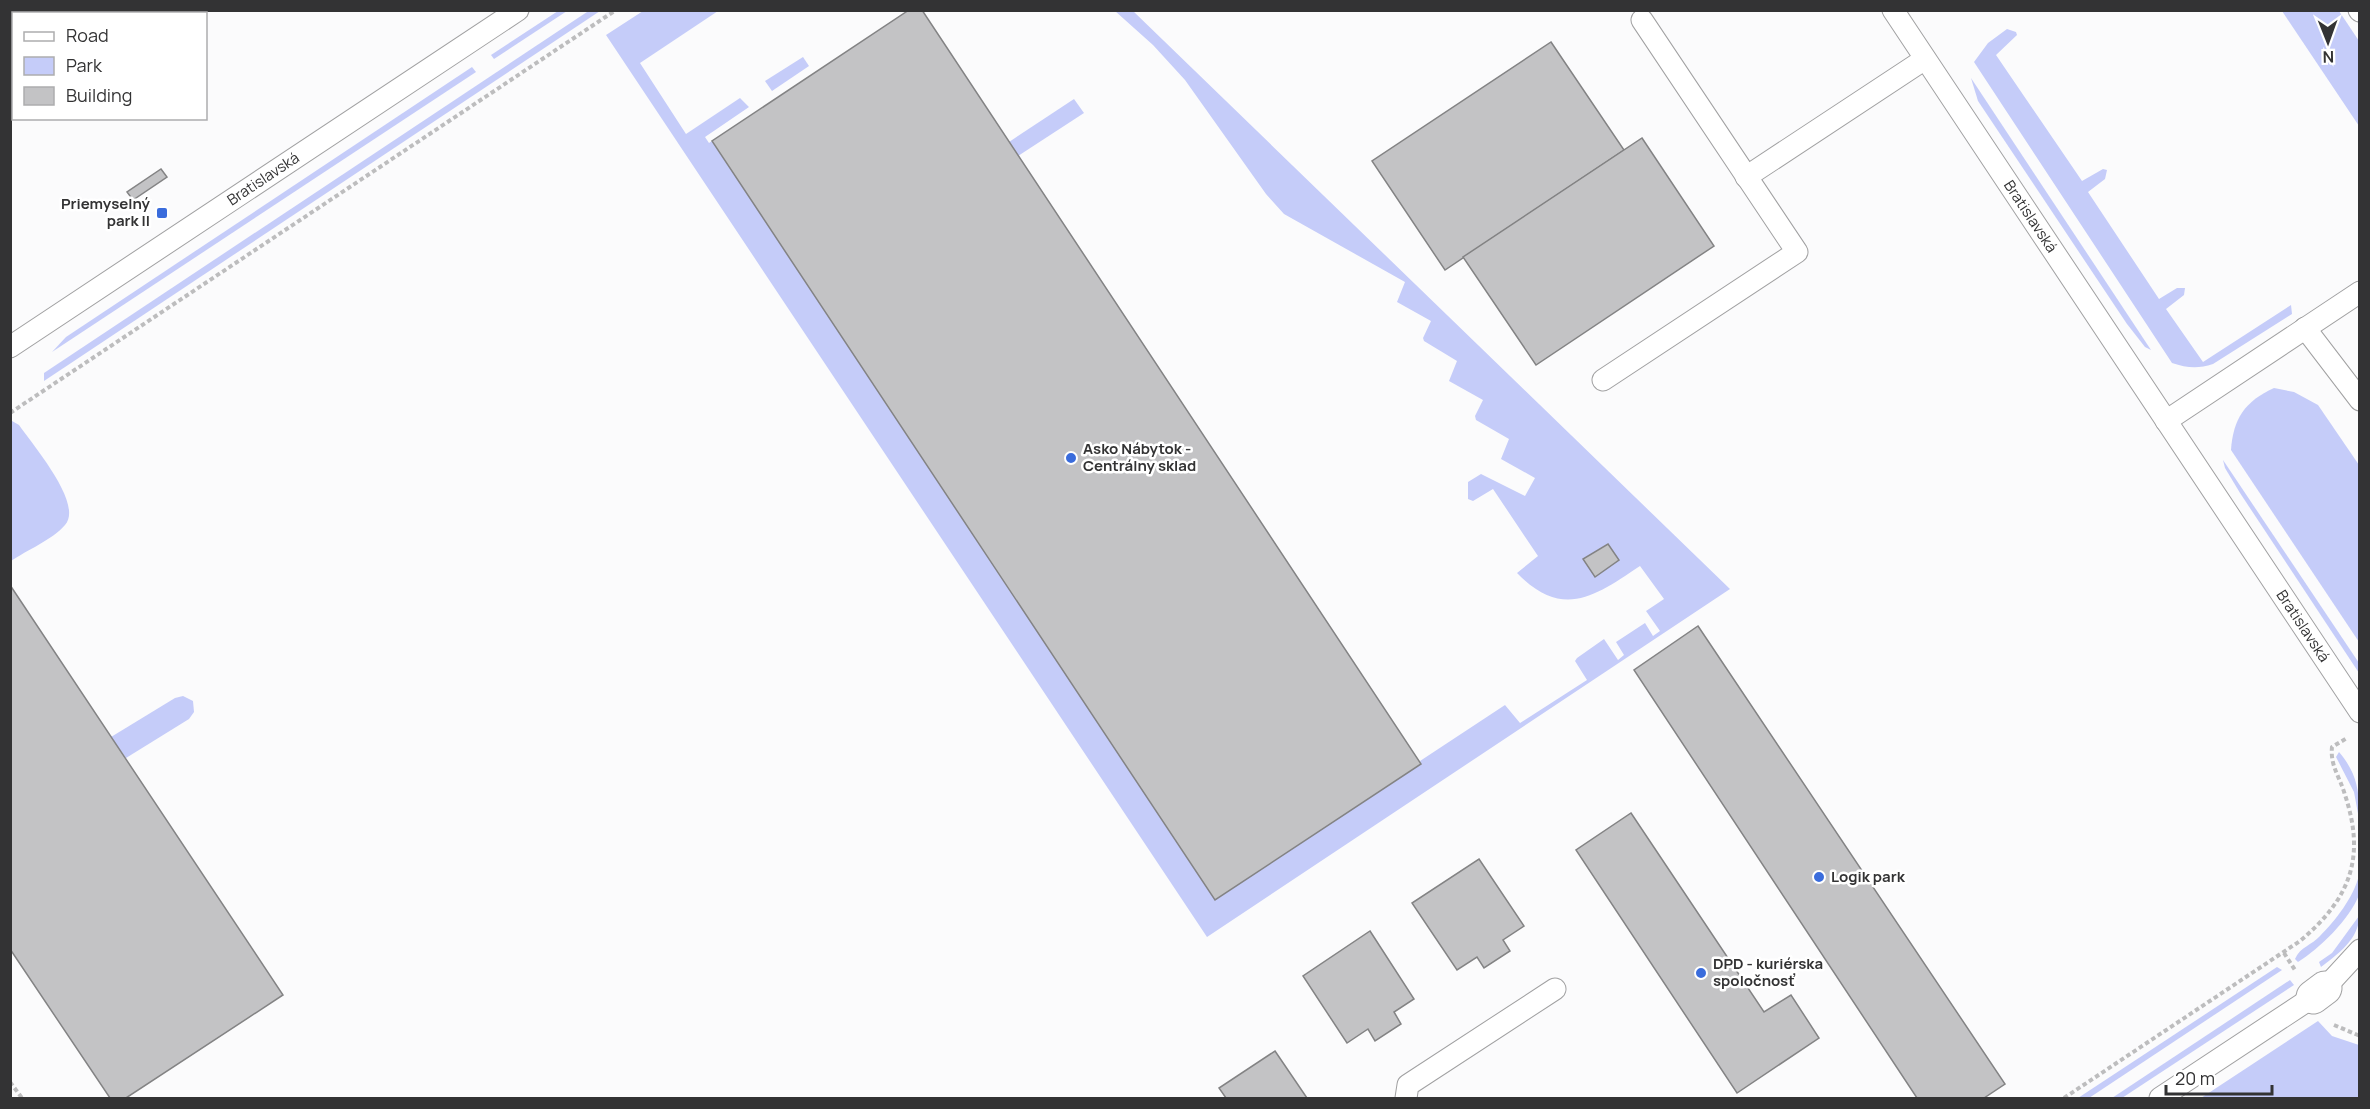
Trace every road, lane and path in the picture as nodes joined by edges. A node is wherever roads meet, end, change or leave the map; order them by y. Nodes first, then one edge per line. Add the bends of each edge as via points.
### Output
1 (518, 10) edge
2 (616, 10) edge
3 (1893, 10) edge
4 (1642, 20) dead end
5 (1925, 59) junction
6 (1746, 177) junction
7 (2360, 292) edge
8 (2305, 328) junction
9 (10, 347) edge
10 (1603, 380) dead end
11 (2358, 397) edge
12 (10, 413) edge
13 (2166, 421) junction
14 (2360, 712) edge
15 (2350, 735) dead end
16 (2360, 951) edge
17 (2360, 975) edge
18 (1555, 989) dead end
19 (2319, 993) junction
20 (10, 1082) edge
21 (22, 1098) edge
22 (1406, 1098) edge
23 (2064, 1098) edge
24 (2160, 1098) edge

1 - 9 lane, Bratislavská
2 - 12 path
3 - 5 lane, Bratislavská
4 - 6 lane
5 - 6 lane
5 - 13 lane, Bratislavská
6 - 10 lane via 1797,252
7 - 8 lane
8 - 11 lane
8 - 13 lane
13 - 14 lane, Bratislavská
15 - 23 path via 2332,747 2331,762 2345,795 2356,847 2352,873 2332,909 2300,941
16 - 19 lane
17 - 19 lane
18 - 22 lane via 1408,1085
19 - 24 lane
20 - 21 path

